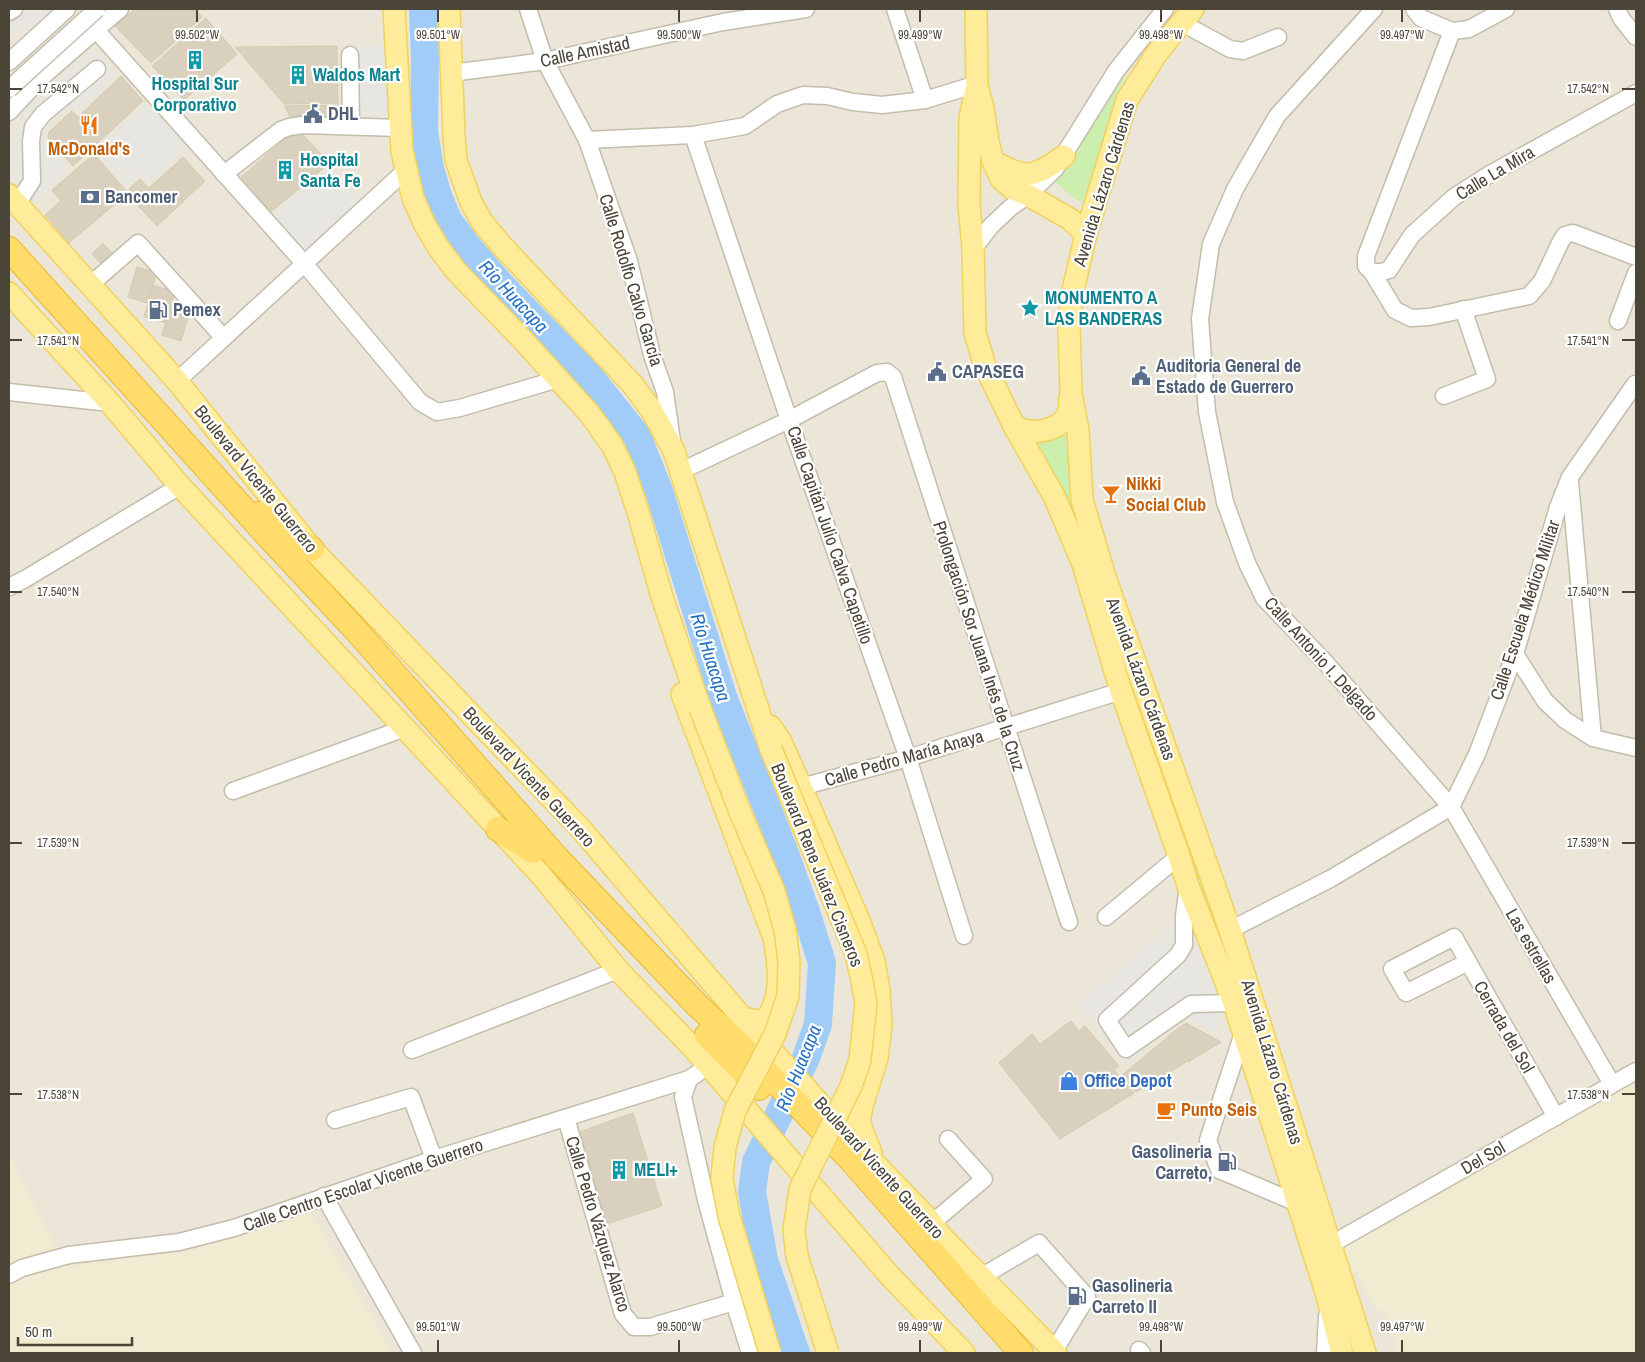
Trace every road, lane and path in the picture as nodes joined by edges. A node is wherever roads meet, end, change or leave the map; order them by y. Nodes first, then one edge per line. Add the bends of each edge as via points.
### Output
1 (14, 9) edge
2 (66, 9) edge
3 (82, 9) edge
4 (97, 9) edge
5 (120, 9) edge
6 (394, 9) edge
7 (449, 9) edge
8 (528, 9) edge
9 (806, 9) edge
10 (895, 9) edge
11 (976, 9) edge
12 (1165, 9) edge
13 (1374, 9) edge
14 (1414, 9) edge
15 (1506, 9) edge
16 (1617, 9) edge
17 (9, 12) edge
18 (721, 15) edge
19 (1188, 16) edge
20 (96, 30) junction
21 (1452, 31) junction
22 (1278, 37) dead end
23 (1636, 37) edge
24 (350, 55) dead end
25 (545, 61) junction
26 (9, 62) edge
27 (97, 69) dead end
28 (451, 72) junction
29 (978, 85) junction
30 (9, 88) edge
31 (26, 92) junction
32 (1636, 93) edge
33 (925, 100) junction
34 (9, 112) edge
35 (43, 114) junction
36 (351, 126) junction
37 (400, 128) junction
38 (693, 135) junction
39 (587, 140) junction
40 (1064, 156) junction
41 (993, 160) junction
42 (406, 170) junction
43 (224, 174) junction
44 (1028, 195) junction
45 (13, 200) edge
46 (1086, 234) junction
47 (9, 249) edge
48 (973, 249) junction
49 (1636, 257) edge
50 (303, 262) junction
51 (9, 270) edge
52 (1372, 272) junction
53 (1636, 273) edge
54 (90, 285) junction
55 (9, 293) edge
56 (1463, 309) junction
57 (1618, 321) dead end
58 (222, 337) junction
59 (558, 379) junction
60 (177, 381) junction
61 (1635, 384) edge
62 (9, 392) edge
63 (1071, 392) junction
64 (1444, 396) dead end
65 (110, 402) junction
66 (789, 420) junction
67 (1014, 426) junction
68 (677, 461) junction
69 (1570, 477) junction
70 (180, 486) junction
71 (235, 498) junction
72 (312, 549) junction
73 (9, 586) edge
74 (662, 596) junction
75 (1515, 654) junction
76 (1121, 691) junction
77 (759, 711) junction
78 (405, 728) junction
79 (1005, 728) junction
80 (1593, 738) junction
81 (1636, 748) edge
82 (908, 758) junction
83 (801, 786) junction
84 (233, 791) dead end
85 (1451, 807) junction
86 (498, 829) junction
87 (533, 851) junction
88 (1179, 856) junction
89 (1188, 886) junction
90 (1106, 918) dead end
91 (1069, 922) dead end
92 (1230, 930) junction
93 (964, 936) dead end
94 (1468, 962) dead end
95 (618, 970) junction
96 (1234, 1003) junction
97 (1243, 1033) junction
98 (743, 1039) junction
99 (412, 1050) dead end
100 (707, 1063) junction
101 (1636, 1071) edge
102 (689, 1079) junction
103 (1612, 1084) junction
104 (1556, 1117) junction
105 (566, 1118) junction
106 (335, 1120) dead end
107 (948, 1139) dead end
108 (434, 1159) junction
109 (851, 1160) junction
110 (876, 1164) junction
111 (324, 1196) junction
112 (1297, 1204) junction
113 (935, 1229) junction
114 (1330, 1246) junction
115 (9, 1274) edge
116 (890, 1276) junction
117 (970, 1280) junction
118 (1326, 1292) junction
119 (734, 1302) junction
120 (1055, 1352) edge
121 (413, 1353) edge
122 (750, 1353) edge
123 (770, 1353) edge
124 (828, 1353) edge
125 (946, 1353) edge
126 (964, 1353) edge
127 (1003, 1353) edge
128 (1021, 1353) edge
129 (1325, 1353) edge
130 (1342, 1353) edge
131 (1365, 1353) edge

1 - 17 street
2 - 26 street
3 - 26 street
4 - 30 street, bridge
5 - 20 street
6 - 37 main road
7 - 28 main road, Boulevard Rene Juárez Cisneros
8 - 25 street, Calle Rodolfo Calvo García
9 - 18 street, Calle Amistad
10 - 33 street
11 - 29 main road
12 - 40 street, Avenida Lázaro Cárdenas via 1116,71
13 - 85 street, Calle Antonio I. Delgado via 1277,116 1235,189 1211,244 1200,319 1207,412 1225,502 1247,563 1264,598 1325,662
14 - 21 street via 1421,18
15 - 21 street via 1469,29
16 - 23 street
18 - 25 street, Calle Amistad
19 - 22 street via 1230,49 1243,52
19 - 46 main road, Avenida Lázaro Cárdenas via 1157,53 1127,100
20 - 31 street
20 - 43 street
21 - 52 street via 1366,256 1366,266
24 - 36 street
25 - 28 street, Calle Amistad
25 - 39 street, Calle Rodolfo Calvo García
26 - 31 street
27 - 35 street
28 - 68 main road, Boulevard Rene Juárez Cisneros via 456,160 482,222 633,385 652,411
29 - 33 street
29 - 41 main road
29 - 48 main road, Avenida Lázaro Cárdenas via 970,118 969,204
31 - 34 street
31 - 35 street
32 - 52 street, Calle La Mira via 1490,174 1454,198 1412,235 1389,270
33 - 38 street via 882,105 803,95 777,104 745,126
35 - 45 street via 33,127 32,181
36 - 37 street
36 - 43 street via 302,125 281,130
37 - 42 main road
38 - 39 street
38 - 66 street, Calle Capitán Julio Calva Capetillo
39 - 68 street, Calle Rodolfo Calvo García via 629,261 665,392
40 - 41 main road via 1042,171 1027,174 1012,172
40 - 44 street, Avenida Lázaro Cárdenas
41 - 44 main road via 1001,179
42 - 50 street
42 - 59 main road via 413,198 438,248
43 - 50 street
44 - 46 main road via 1070,219
44 - 48 street, Avenida Lázaro Cárdenas via 991,226
45 - 54 main road, Boulevard Vicente Guerrero
46 - 63 main road, Avenida Lázaro Cárdenas via 1072,295
47 - 71 highway, Boulevard Vicente Guerrero
48 - 67 main road, Avenida Lázaro Cárdenas via 975,333 985,366
49 - 56 street via 1574,233 1565,235 1542,281 1529,296
50 - 58 street
50 - 59 street via 420,402 437,412
51 - 87 highway, Boulevard Vicente Guerrero via 253,536
52 - 56 street via 1395,310 1411,318
53 - 57 street
54 - 58 street via 138,243
54 - 60 main road, Boulevard Vicente Guerrero
55 - 65 main road
56 - 64 street via 1487,379
58 - 60 street
59 - 74 main road via 589,413 625,472
60 - 72 main road, Boulevard Vicente Guerrero
61 - 69 street, Calle Escuela Médico Militar
62 - 65 street
63 - 67 main road via 1069,412 1064,421 1054,427 1041,432 1027,432
63 - 92 main road, Avenida Lázaro Cárdenas via 1078,432 1082,500 1106,580
65 - 70 main road
66 - 68 street
66 - 79 street, Prolongación Sor Juana Inés de la Cruz via 877,373 887,372 893,377
66 - 82 street, Calle Capitán Julio Calva Capetillo
67 - 76 main road, Avenida Lázaro Cárdenas via 1054,496 1083,564
68 - 77 main road, Boulevard Rene Juárez Cisneros
69 - 75 street, Calle Escuela Médico Militar via 1558,507
69 - 80 street
70 - 73 street via 25,580
70 - 78 main road
71 - 72 highway
71 - 98 highway, Boulevard Vicente Guerrero via 558,859 697,1005
72 - 98 main road, Boulevard Vicente Guerrero via 580,828
74 - 98 main road via 666,649 774,938 778,959 774,1009 766,1020 757,1021
74 - 123 main road, bridge via 700,708 774,891 785,930 789,962 788,996 775,1034 735,1110 725,1147 722,1179 729,1216
75 - 80 street via 1545,701 1565,720
75 - 85 street, Calle Escuela Médico Militar via 1476,754
76 - 79 street, Calle Pedro María Anaya
76 - 88 main road, Avenida Lázaro Cárdenas
77 - 83 main road via 780,740
77 - 124 main road, Boulevard Rene Juárez Cisneros, bridge via 771,749 856,954 866,1004 860,1060 851,1086 800,1189 796,1211 797,1256
78 - 84 street
78 - 86 main road
79 - 82 street, Calle Pedro María Anaya
79 - 91 street, Prolongación Sor Juana Inés de la Cruz
80 - 81 street
82 - 83 street, Calle Pedro María Anaya
82 - 93 street, Calle Capitán Julio Calva Capetillo
83 - 110 main road via 860,923 876,971 879,1041 859,1122
85 - 92 street via 1330,879
85 - 103 street, Las estrellas
86 - 87 highway
86 - 95 main road
87 - 98 highway, Boulevard Vicente Guerrero via 571,889
88 - 89 main road, Avenida Lázaro Cárdenas
88 - 90 street
89 - 96 main road, Avenida Lázaro Cárdenas
89 - 96 street via 1184,945 1178,955 1107,1020 1126,1049 1191,1004
92 - 114 main road, Avenida Lázaro Cárdenas
94 - 104 street, Cerrada del Sol
95 - 99 street
95 - 100 main road
96 - 97 main road, Avenida Lázaro Cárdenas
97 - 112 main road, Avenida Lázaro Cárdenas
97 - 112 street via 1208,1140 1219,1170
98 - 109 highway, Boulevard Vicente Guerrero, bridge
98 - 109 main road, Boulevard Vicente Guerrero, bridge
100 - 102 street, Calle Centro Escolar Vicente Guerrero
100 - 116 main road, bridge
101 - 103 street, Del Sol
102 - 105 street, Calle Centro Escolar Vicente Guerrero
102 - 119 street via 683,1097 706,1200
103 - 104 street, Del Sol
104 - 114 street, Del Sol
105 - 108 street, Calle Centro Escolar Vicente Guerrero
105 - 119 street, Calle Pedro Vázquez Alarco via 622,1314 634,1327 650,1327
106 - 108 street via 411,1097
107 - 113 street via 984,1179
108 - 111 street, Calle Centro Escolar Vicente Guerrero
109 - 110 main road, Boulevard Vicente Guerrero
109 - 117 highway, Boulevard Vicente Guerrero
109 - 127 highway, Boulevard Vicente Guerrero
110 - 113 main road, Boulevard Vicente Guerrero
111 - 115 street, Calle Centro Escolar Vicente Guerrero via 234,1228 179,1242 69,1255
111 - 121 street
112 - 118 main road, Avenida Lázaro Cárdenas
113 - 117 highway
114 - 131 main road, Avenida Lázaro Cárdenas
116 - 125 main road
116 - 126 main road
117 - 120 main road, Boulevard Vicente Guerrero
117 - 120 street via 1039,1243 1087,1297
117 - 128 highway, Boulevard Vicente Guerrero
118 - 129 street
118 - 130 main road, Avenida Lázaro Cárdenas
119 - 122 street

